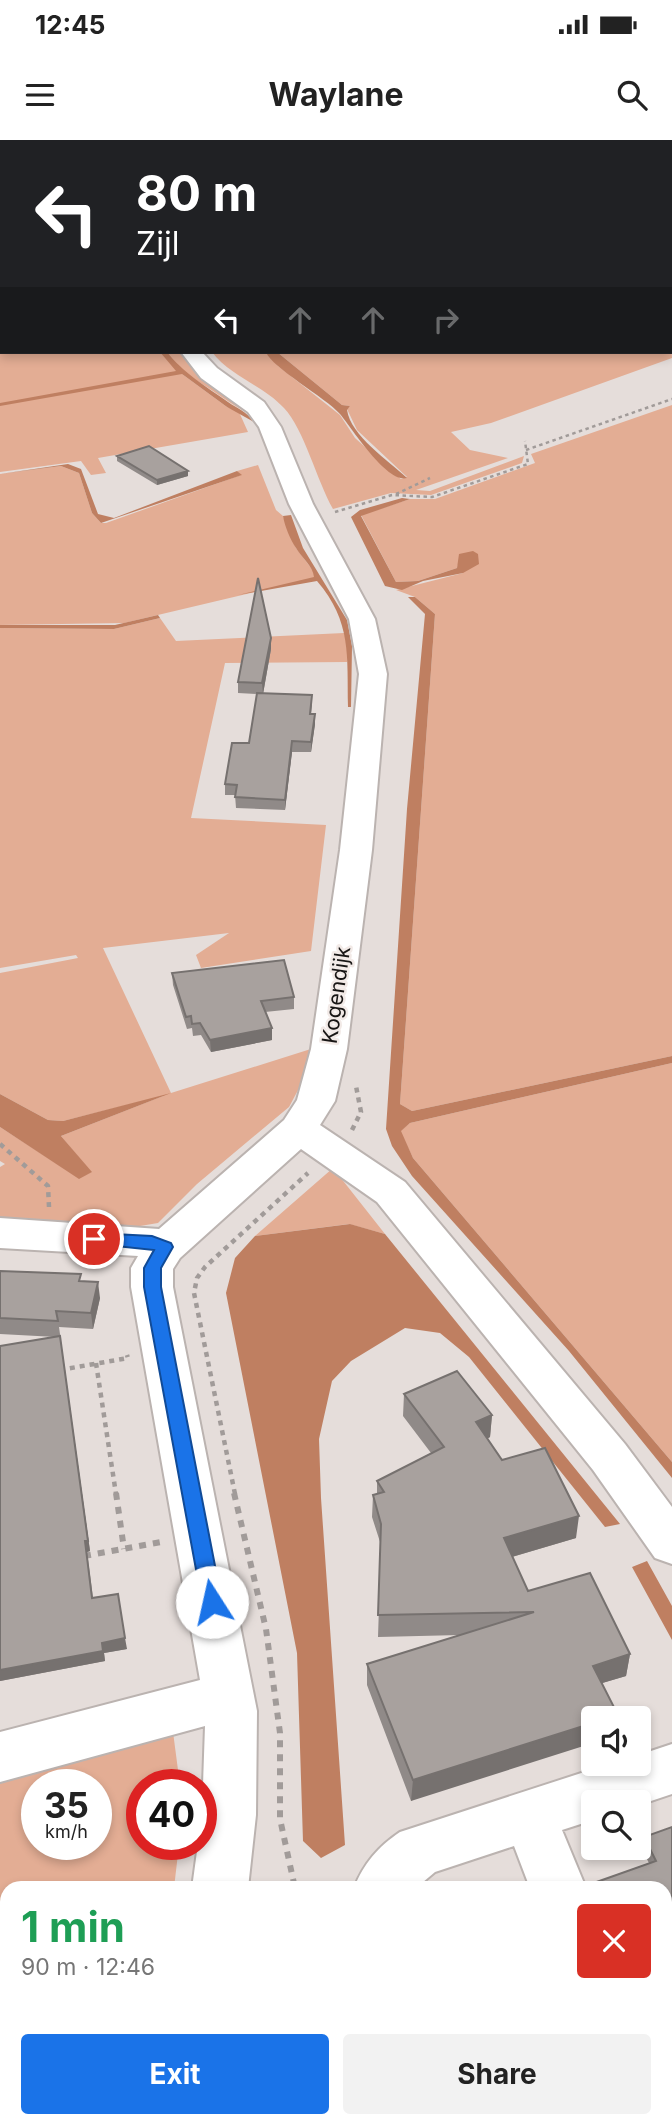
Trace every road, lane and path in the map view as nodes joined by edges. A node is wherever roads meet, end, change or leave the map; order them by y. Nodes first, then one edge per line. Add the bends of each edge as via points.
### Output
1 (193, 354) edge
2 (672, 399) edge
3 (525, 441) dead end
4 (526, 450) junction
5 (430, 478) dead end
6 (393, 495) junction
7 (307, 515) junction
8 (317, 1140) junction
9 (0, 1144) edge
10 (0, 1233) edge
11 (51, 1236) junction
12 (164, 1247) junction
13 (205, 1267) dead end
14 (126, 1345) dead end
15 (96, 1363) junction
16 (56, 1370) edge
17 (199, 1534) junction
18 (672, 1544) edge
19 (124, 1549) junction
20 (69, 1559) edge
21 (229, 1696) junction
22 (0, 1757) edge
23 (672, 1769) edge
24 (528, 1815) junction
25 (221, 1881) edge
26 (387, 1881) edge
27 (555, 1881) edge

1 - 7 street, Kogendijk via 209,373 264,416
2 - 4 path
3 - 4 path
4 - 6 path via 528,464 432,497
5 - 6 path
6 - 7 path via 328,514
7 - 8 street, Kogendijk via 362,619 373,674 356,850 329,1049 316,1101
8 - 12 street, Kogendijk
8 - 13 path
8 - 18 street via 391,1192 608,1457
9 - 11 path via 48,1186
10 - 11 street
11 - 12 street via 152,1242
12 - 17 street via 152,1268 152,1287
14 - 15 path via 128,1358
15 - 16 path
15 - 19 path
17 - 19 path
17 - 21 street
19 - 20 path
21 - 22 street
21 - 25 street via 232,1748
23 - 24 street
24 - 26 street via 419,1851 400,1864
24 - 27 street

